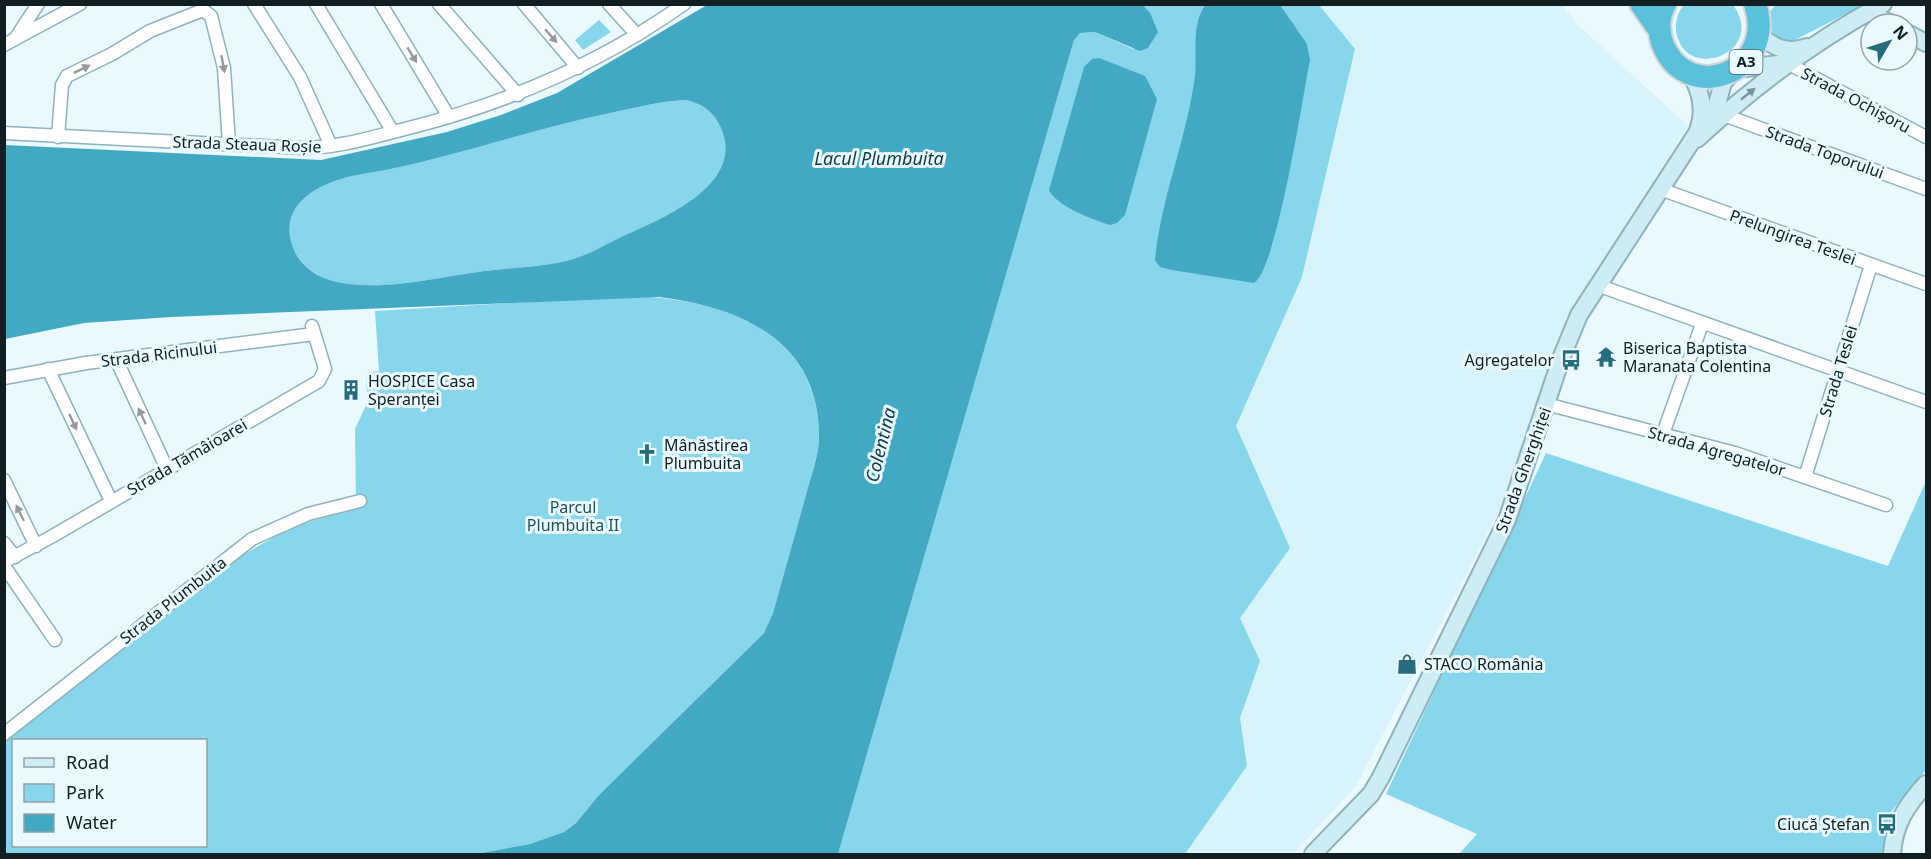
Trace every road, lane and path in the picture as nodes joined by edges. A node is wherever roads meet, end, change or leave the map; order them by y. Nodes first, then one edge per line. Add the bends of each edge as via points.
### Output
1 (38, 4) edge
2 (80, 4) edge
3 (254, 4) edge
4 (316, 4) edge
5 (381, 4) edge
6 (439, 4) edge
7 (524, 4) edge
8 (609, 4) edge
9 (684, 4) edge
10 (1641, 4) edge
11 (1665, 4) edge
12 (1876, 8) edge
13 (1759, 15) edge
14 (1660, 31) junction
15 (638, 35) junction
16 (9, 43) edge
17 (1810, 46) junction
18 (1787, 63) junction
19 (578, 68) junction
20 (1735, 70) junction
21 (1689, 72) junction
22 (518, 95) junction
23 (1724, 115) junction
24 (449, 117) junction
25 (1711, 126) junction
26 (393, 132) junction
27 (4, 133) edge
28 (58, 137) junction
29 (1926, 137) edge
30 (229, 144) junction
31 (1692, 144) junction
32 (331, 146) junction
33 (1660, 189) junction
34 (1926, 189) edge
35 (1871, 265) junction
36 (1926, 284) edge
37 (1597, 285) junction
38 (1702, 324) junction
39 (313, 330) joint
40 (116, 359) junction
41 (48, 369) junction
42 (1839, 371) junction
43 (4, 378) edge
44 (1926, 402) edge
45 (1546, 404) junction
46 (1663, 434) junction
47 (166, 469) junction
48 (1805, 477) junction
49 (4, 480) edge
50 (111, 501) junction
51 (360, 501) dead end
52 (1886, 505) dead end
53 (4, 543) edge
54 (36, 546) junction
55 (10, 559) edge
56 (4, 566) edge
57 (55, 640) dead end
58 (4, 734) edge
59 (1926, 784) edge
60 (1320, 853) edge
61 (1892, 855) edge

1 - 16 street
2 - 16 street
3 - 32 street via 300,77
4 - 26 street
5 -> 24 street
6 - 22 street
7 -> 19 street
8 - 15 street
9 - 15 street, Strada Steaua Roșie
10 - 14 highway
11 - 14 highway
12 - 17 main road, Strada Gherghiței
13 - 17 main road, Strada Gherghiței via 1773,45 1786,51
13 - 20 highway, A3 via 1752,54
14 - 21 highway via 1672,60
15 - 19 street, Strada Steaua Roșie
17 - 18 main road, Strada Gherghiței
18 - 20 main road, Strada Gherghiței
23 -> 18 main road, Strada Gherghiței
18 - 29 street, Strada Ochișoru
19 - 22 street, Strada Steaua Roșie
20 - 21 highway, A3 via 1710,77
20 - 25 main road via 1723,83
21 - 31 main road, Strada Gherghiței via 1698,87 1703,112
22 - 24 street, Strada Steaua Roșie
23 - 25 main road, Strada Gherghiței
23 - 34 street, Strada Toporului
24 - 26 street, Strada Steaua Roșie
25 - 31 main road, Strada Gherghiței
26 - 32 street, Strada Steaua Roșie
27 - 28 street, Strada Steaua Roșie
28 - 30 street, Strada Steaua Roșie
28 -> 30 street via 62,85 67,76 150,30 203,10 211,16 224,68
30 - 32 street, Strada Steaua Roșie
31 - 33 main road, Strada Gherghiței
33 - 35 street, Prelungirea Teslei
33 - 37 main road, Strada Gherghiței
35 - 36 street, Prelungirea Teslei
35 - 42 street, Strada Teslei
37 - 38 street
37 - 45 main road, Strada Gherghiței via 1568,340
38 - 42 street
38 - 46 street
39 - 40 street, Strada Ricinului
39 - 47 street, Strada Tămâioarei via 325,369 319,381
40 - 41 street, Strada Ricinului
47 -> 40 street
41 - 43 street, Strada Ricinului
41 -> 50 street
42 - 44 street
42 - 48 street, Strada Teslei
45 - 46 street, Strada Agregatelor
45 - 60 main road, Strada Gherghiței via 1507,520 1389,761 1371,794
46 - 48 street, Strada Agregatelor
47 - 50 street, Strada Tămâioarei
48 - 52 street, Strada Agregatelor
54 -> 49 street
50 - 54 street, Strada Tămâioarei
51 - 58 street, Strada Plumbuita via 308,514 252,539
53 - 55 street
54 - 55 street, Strada Tămâioarei
56 - 57 street
59 - 61 main road via 1900,817 1893,835

